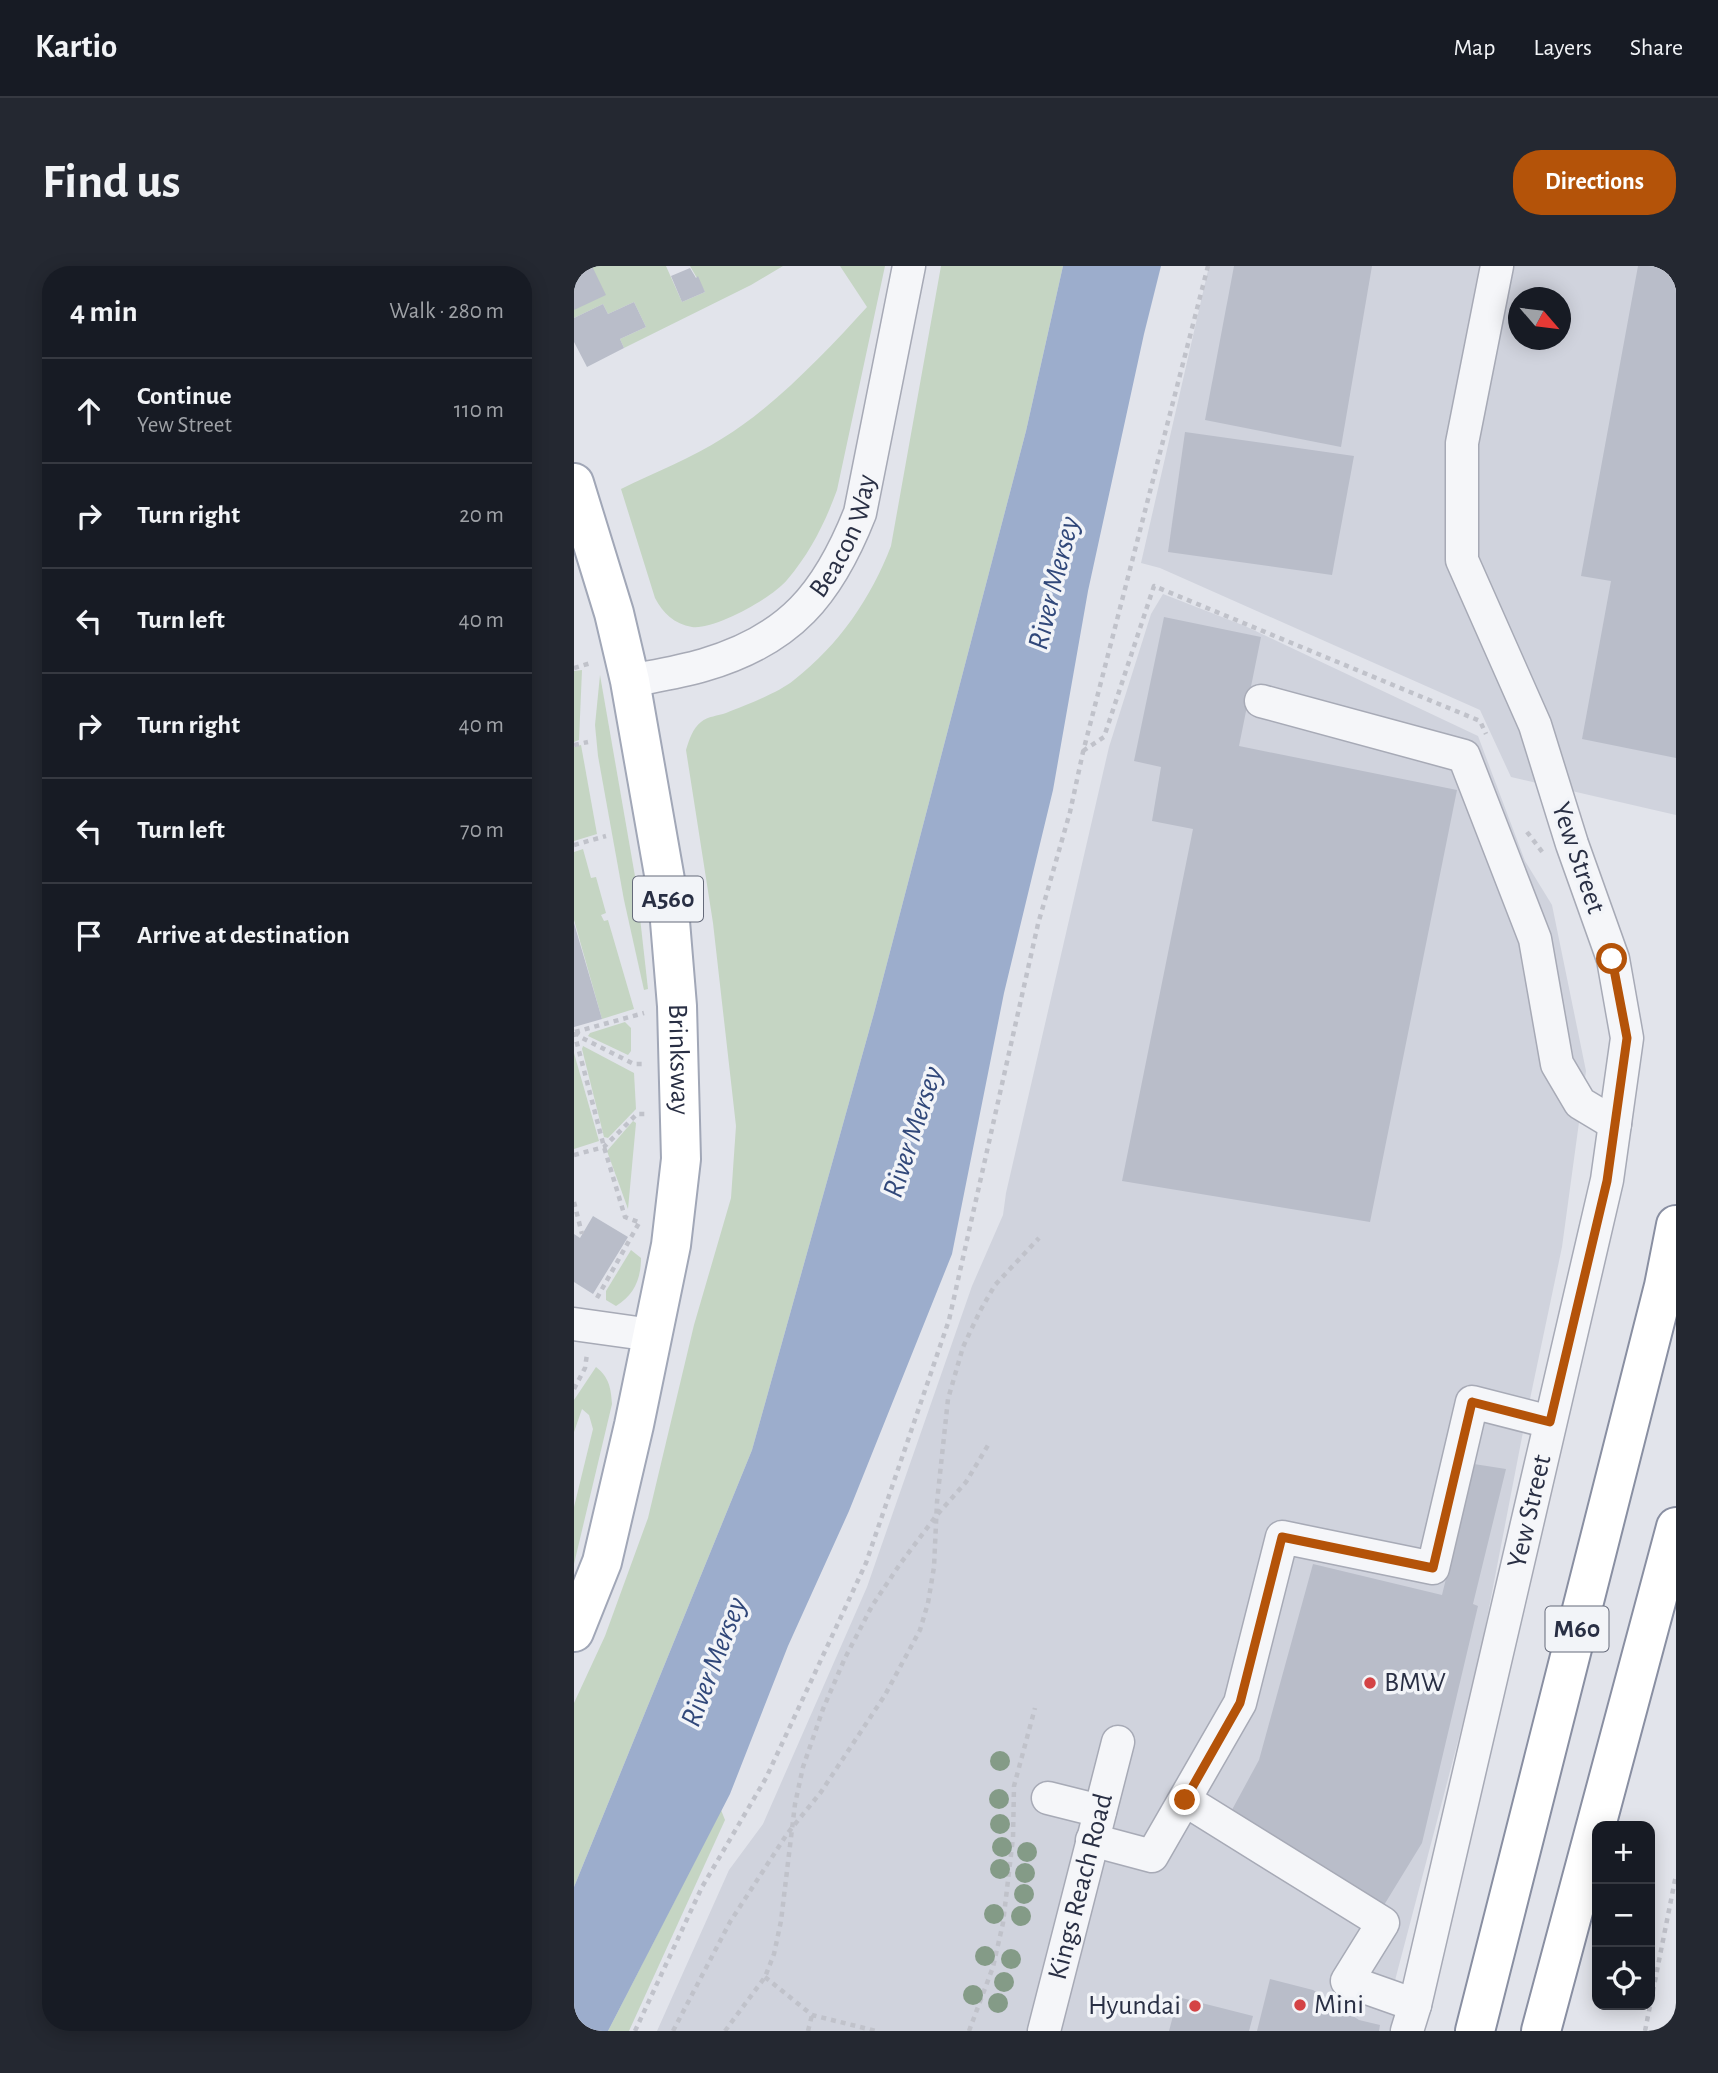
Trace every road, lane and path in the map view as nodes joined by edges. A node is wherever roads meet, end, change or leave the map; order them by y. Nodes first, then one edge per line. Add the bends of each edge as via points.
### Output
1 (909, 266) edge
2 (1208, 266) edge
3 (1497, 266) edge
4 (574, 483) edge
5 (591, 663) dead end
6 (574, 668) edge
7 (630, 681) junction
8 (1261, 701) dead end
9 (588, 742) dead end
10 (574, 745) edge
11 (606, 836) dead end
12 (574, 845) edge
13 (677, 1006) junction
14 (574, 1032) edge
15 (680, 1063) junction
16 (680, 1114) junction
17 (1615, 1124) junction
18 (604, 1147) junction
19 (574, 1156) edge
20 (574, 1202) edge
21 (656, 1225) junction
22 (1676, 1226) edge
23 (582, 1234) dead end
24 (1039, 1238) dead end
25 (582, 1326) edge
26 (652, 1335) junction
27 (574, 1389) edge
28 (1550, 1422) junction
29 (990, 1442) dead end
30 (936, 1516) junction
31 (1676, 1527) edge
32 (574, 1632) edge
33 (1035, 1708) dead end
34 (1118, 1742) dead end
35 (1048, 1798) dead end
36 (1185, 1800) junction
37 (1096, 1825) junction
38 (793, 1826) junction
39 (1676, 1875) edge
40 (765, 1977) junction
41 (812, 2015) junction
42 (1411, 2018) edge
43 (635, 2031) edge
44 (673, 2031) edge
45 (725, 2031) edge
46 (808, 2031) edge
47 (876, 2031) edge
48 (969, 2031) edge
49 (1044, 2031) edge
50 (1475, 2031) edge
51 (1541, 2031) edge
52 (1645, 2031) edge

1 - 7 street, Beacon Way via 860,513 846,549 818,595 786,626 749,648 704,665
2 - 43 path via 1038,924 949,1320 866,1563 766,1778 702,1887
3 - 17 street, Yew Street via 1462,443 1462,560 1535,725 1612,959 1627,1038
4 - 7 main road, Brinksway / A560
5 - 6 path
7 - 13 main road, Brinksway / A560 via 668,897
8 - 17 street via 1464,756 1535,939 1557,1064 1580,1103
9 - 10 path
11 - 12 path
13 - 14 path
13 - 15 main road, Brinksway / A560
14 - 15 path via 634,1064
14 - 18 path
15 - 16 main road, Brinksway / A560
16 - 18 path via 637,1114
16 - 21 main road, Brinksway / A560 via 681,1159
17 - 28 street, Yew Street via 1607,1181
18 - 19 path
18 - 21 path via 625,1217
20 - 23 path
21 - 25 path via 593,1305
21 - 26 main road, Brinksway / A560
22 - 50 main road, M60
24 - 30 path via 995,1285 963,1347 948,1399
25 - 26 street
25 - 27 path via 585,1368
26 - 32 main road, Brinksway / A560 via 601,1562
28 - 36 street via 1472,1402 1433,1568 1282,1537 1240,1703
28 - 42 street, Yew Street
29 - 30 path via 966,1482
30 - 38 path via 872,1606 845,1658 803,1767
30 - 38 path via 934,1567 920,1630 885,1695
31 - 51 main road, M60
33 - 48 path via 1014,1786 1003,1923 993,1967
34 - 37 street, Kings Reach Road
35 - 37 street
36 - 37 street via 1152,1856
36 - 42 street via 1383,1923 1347,1981
37 - 49 street, Kings Reach Road
38 - 40 path via 782,1921
38 - 44 path via 730,1922
39 - 52 path
40 - 41 path
40 - 45 path
41 - 46 path
41 - 47 path

